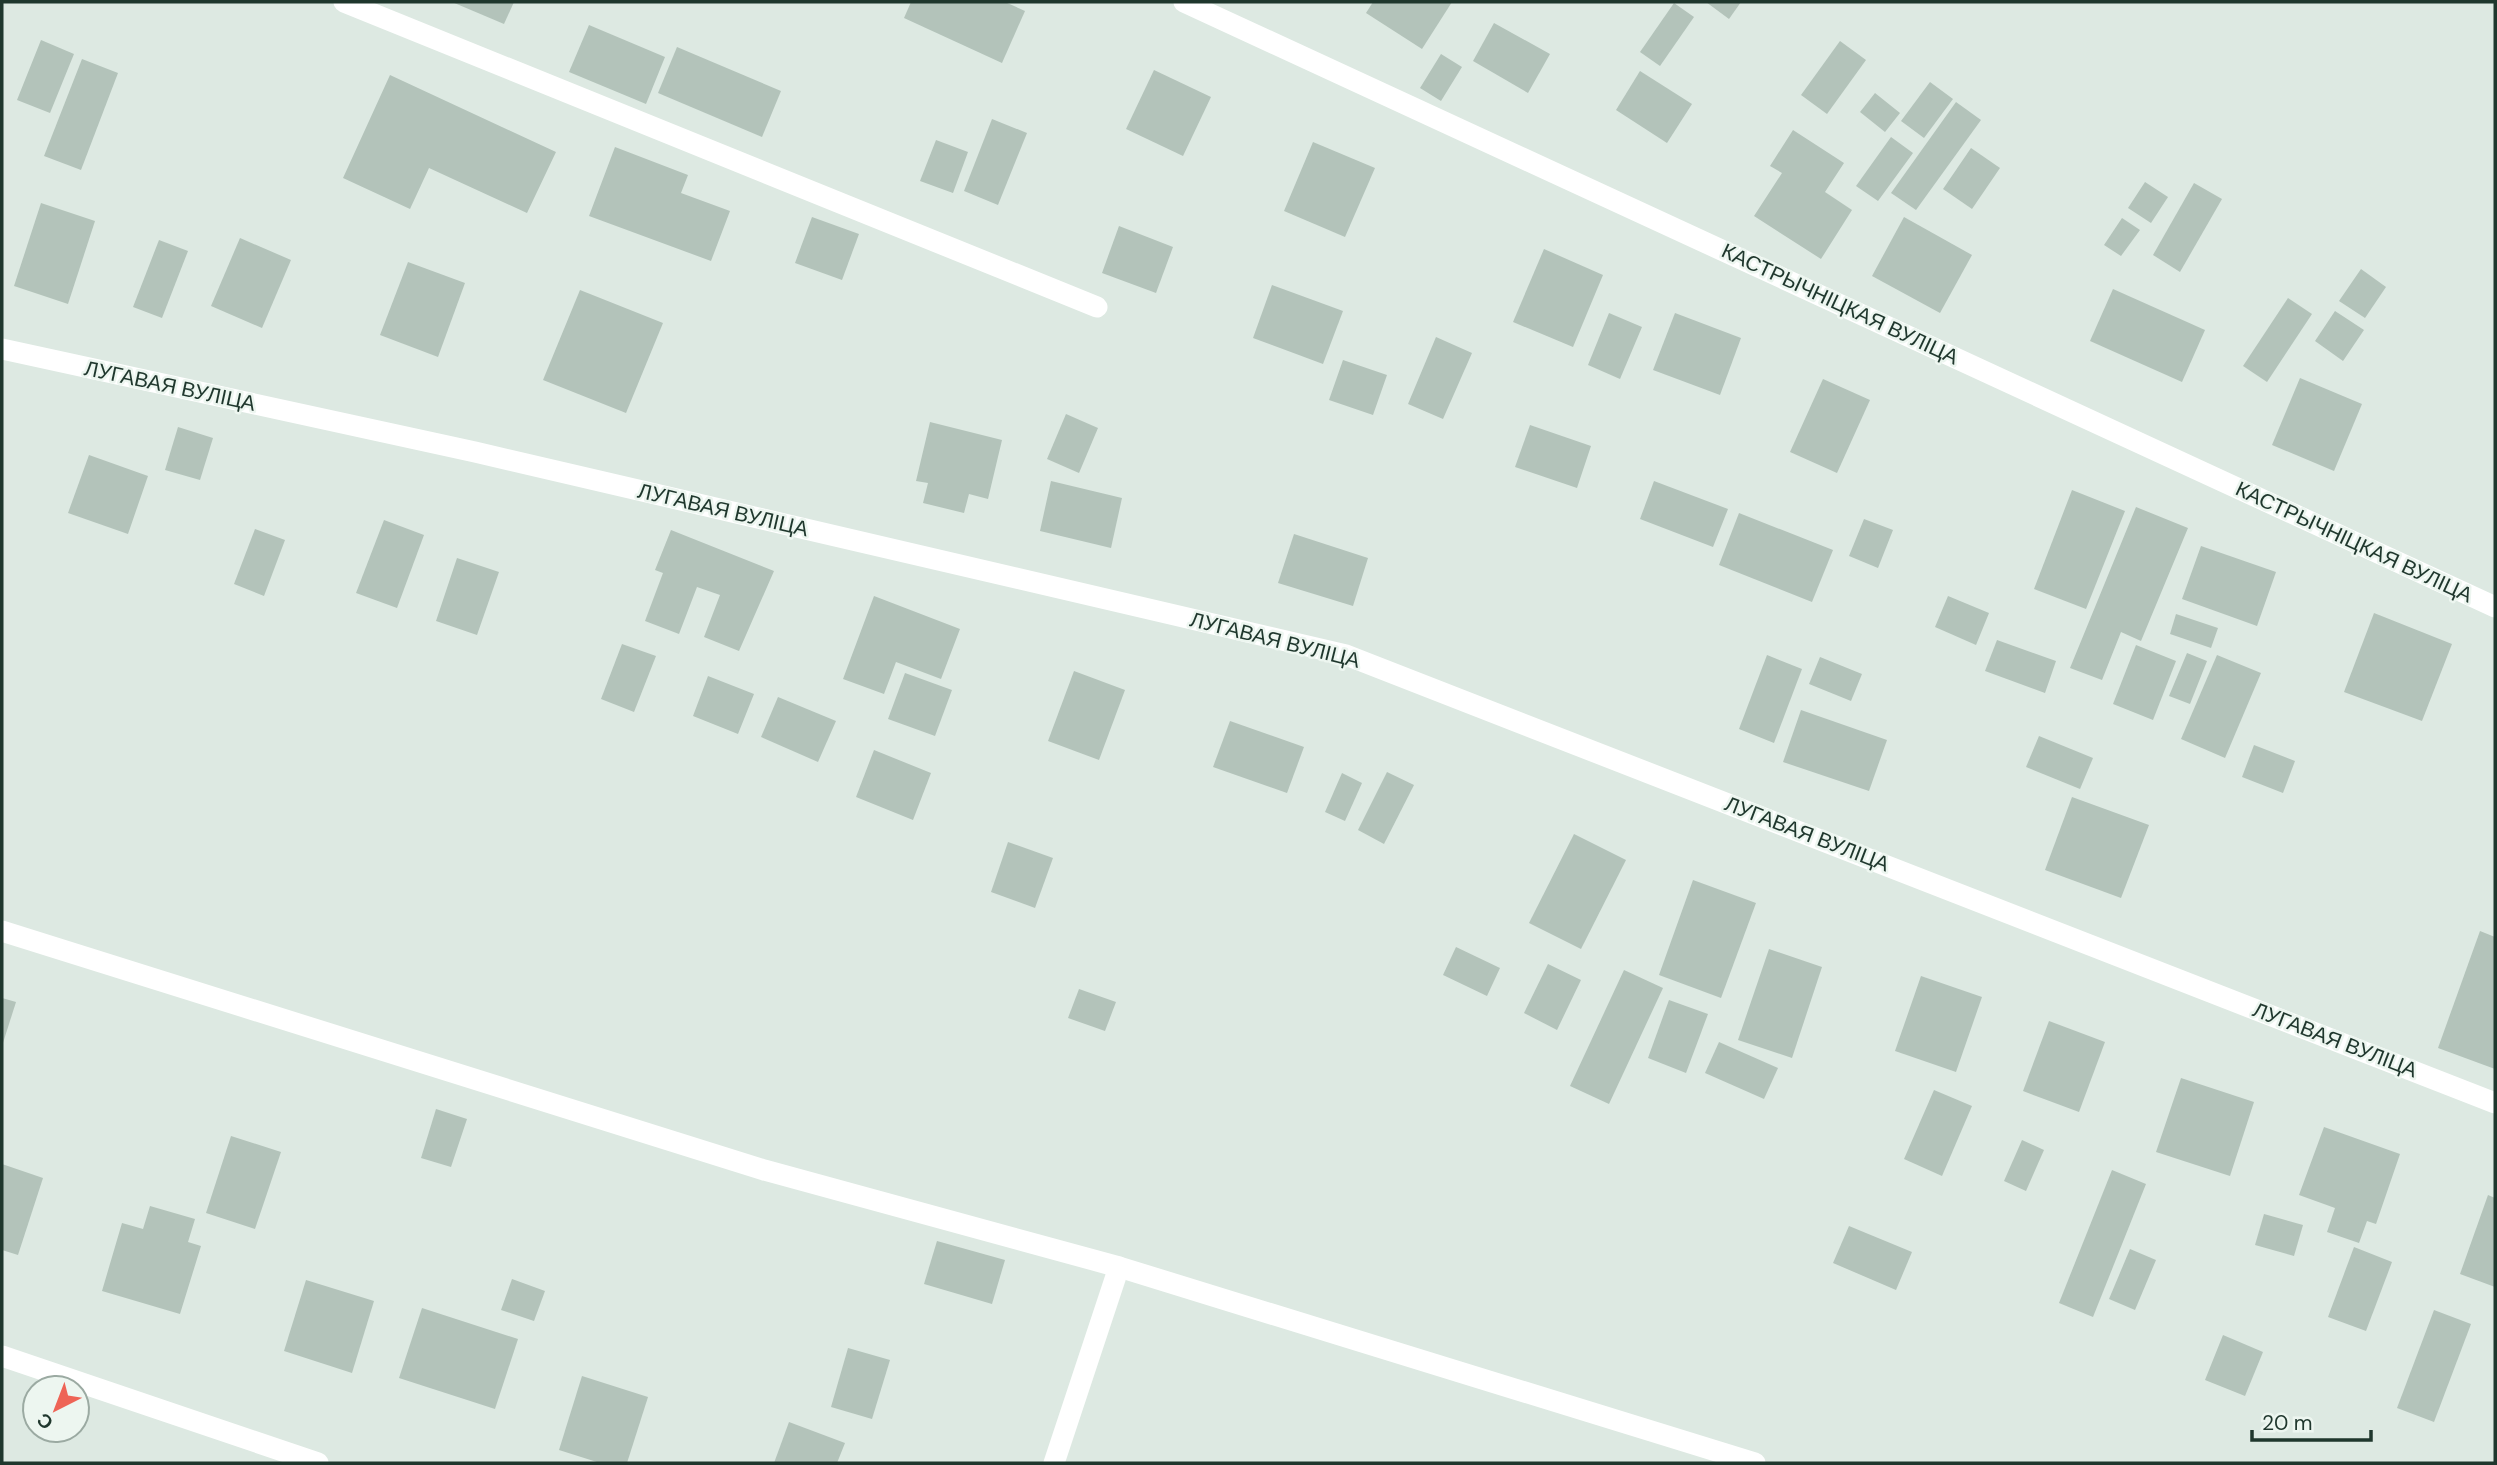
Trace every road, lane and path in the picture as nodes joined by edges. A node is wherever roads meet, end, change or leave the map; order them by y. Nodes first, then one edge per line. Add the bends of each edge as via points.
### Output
1 (344, 2) edge
2 (1184, 2) edge
3 (1097, 307) dead end
4 (2, 349) edge
5 (2495, 607) edge
6 (2, 931) edge
7 (2495, 1103) edge
8 (1119, 1267) junction
9 (2, 1356) edge
10 (318, 1463) edge
11 (1054, 1463) edge
12 (1755, 1463) edge

1 - 3 street
2 - 5 street, КАСТРЫЧНІЦКАЯ ВУЛІЦА
4 - 7 street, ЛУГАВАЯ ВУЛІЦА via 475,452 1346,655
6 - 8 street via 764,1170
8 - 11 street
8 - 12 street
9 - 10 street

